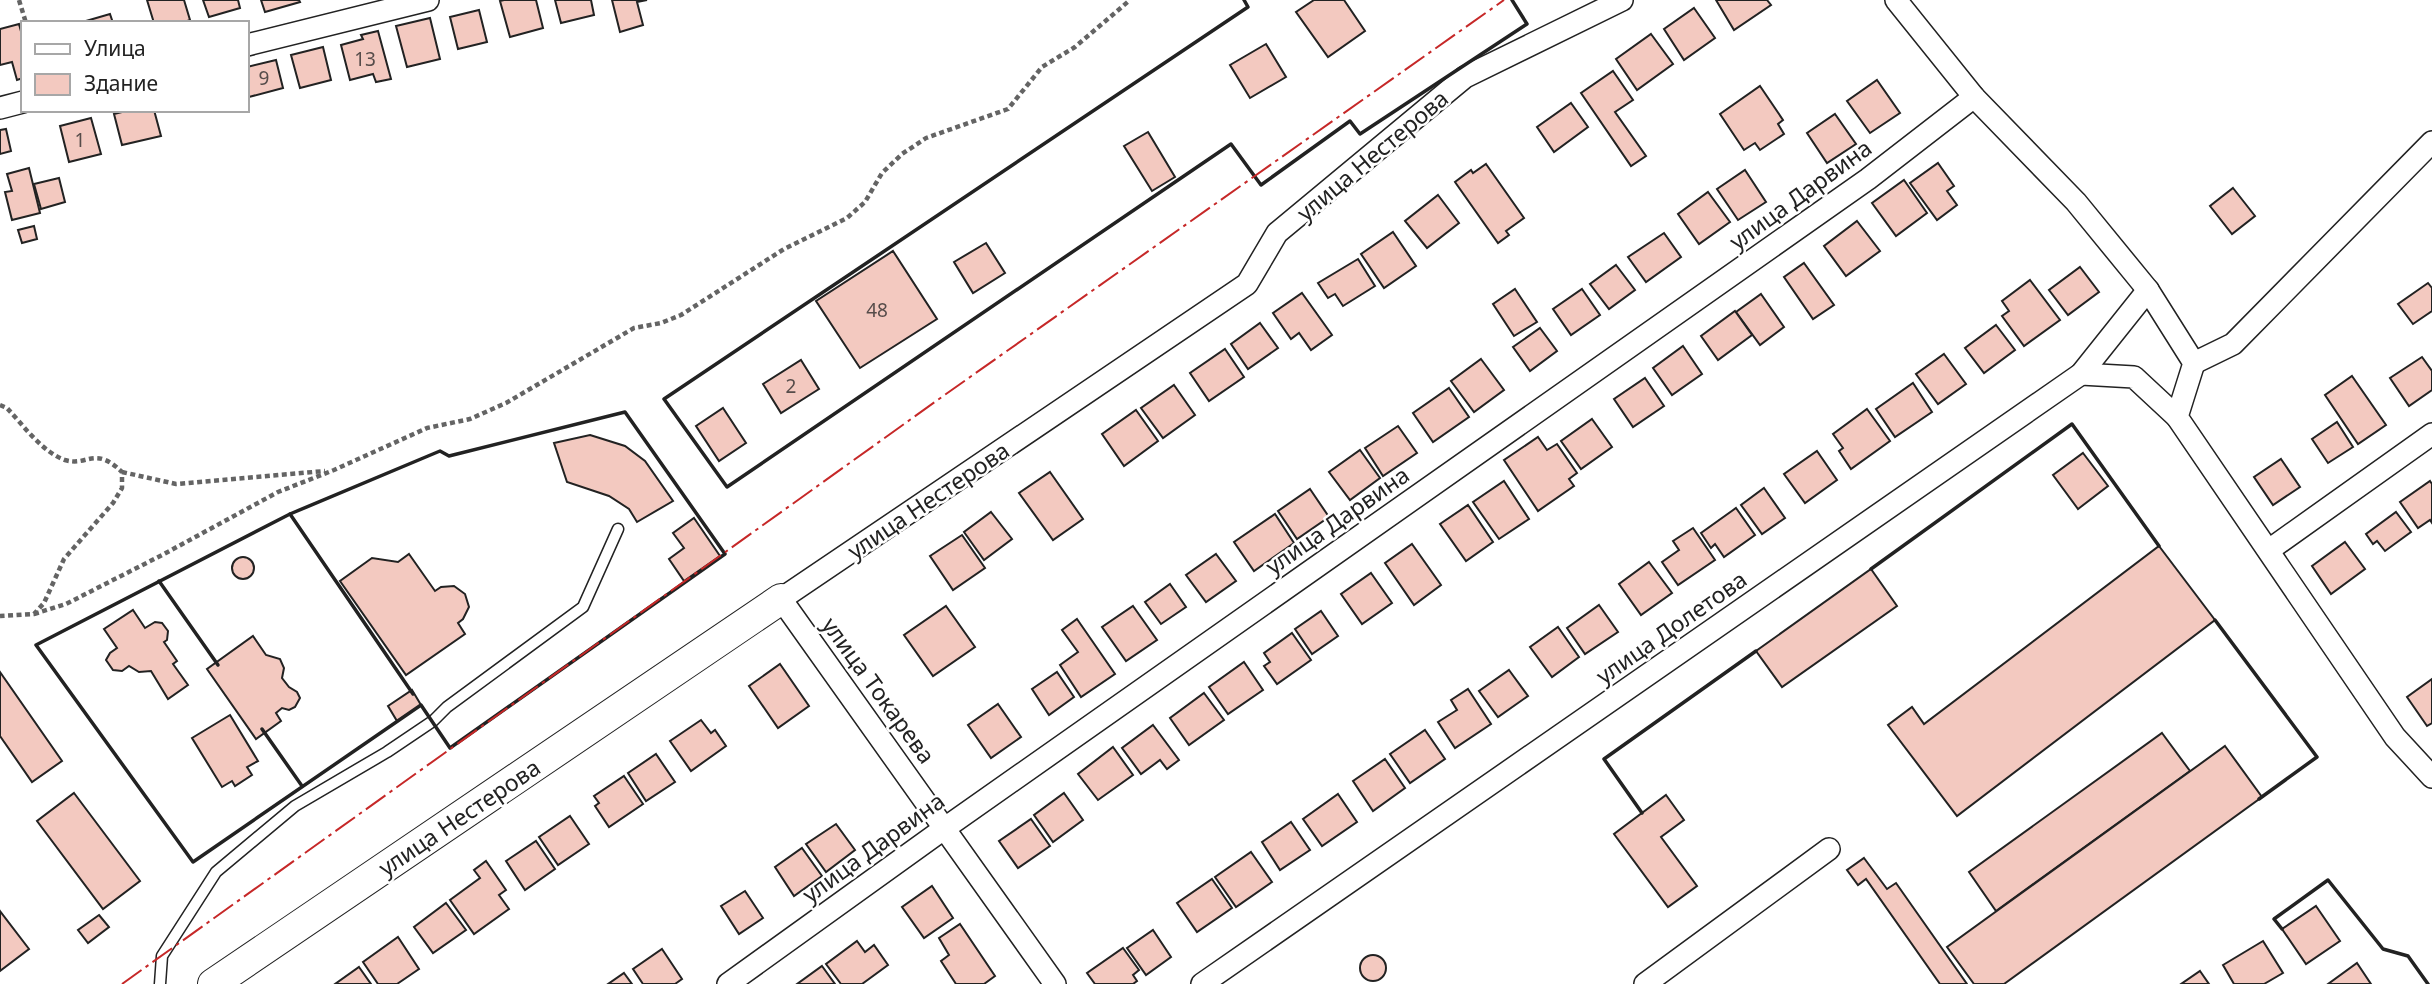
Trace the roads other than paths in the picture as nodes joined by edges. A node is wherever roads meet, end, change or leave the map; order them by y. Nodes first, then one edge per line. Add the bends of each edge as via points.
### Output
1 (428, 0) edge
2 (1622, 0) edge
3 (1896, 0) edge
4 (248, 46) edge
5 (1974, 97) junction
6 (21, 103) edge
7 (0, 108) edge
8 (2432, 142) edge
9 (2148, 290) junction
10 (2194, 363) junction
11 (2081, 374) junction
12 (2177, 417) junction
13 (2432, 434) edge
14 (618, 529) dead end
15 (2269, 550) junction
16 (780, 599) junction
17 (2430, 773) edge
18 (945, 828) junction
19 (1829, 849) dead end
20 (160, 984) edge
21 (213, 984) edge
22 (728, 984) edge
23 (1055, 984) edge
24 (1202, 984) edge
25 (1645, 984) edge

1 - 4 street
2 - 16 street, улица Нестерова via 1465,77 1277,233 1247,285
3 - 5 street
5 - 9 street via 2076,202
5 - 18 street, улица Дарвина via 1868,179
6 - 7 street
8 - 10 street via 2233,344
9 - 10 street
9 - 11 street, улица Долетова
10 - 12 street
11 - 12 street via 2134,377
11 - 24 street, улица Долетова
12 - 15 street
13 - 15 street
14 - 20 lane via 583,607 433,721 295,806 216,872 162,956
15 - 17 street via 2395,737
16 - 18 street, улица Токарева
16 - 21 street, улица Нестерова
18 - 22 street, улица Дарвина
18 - 23 street, улица Токарева
19 - 25 street

